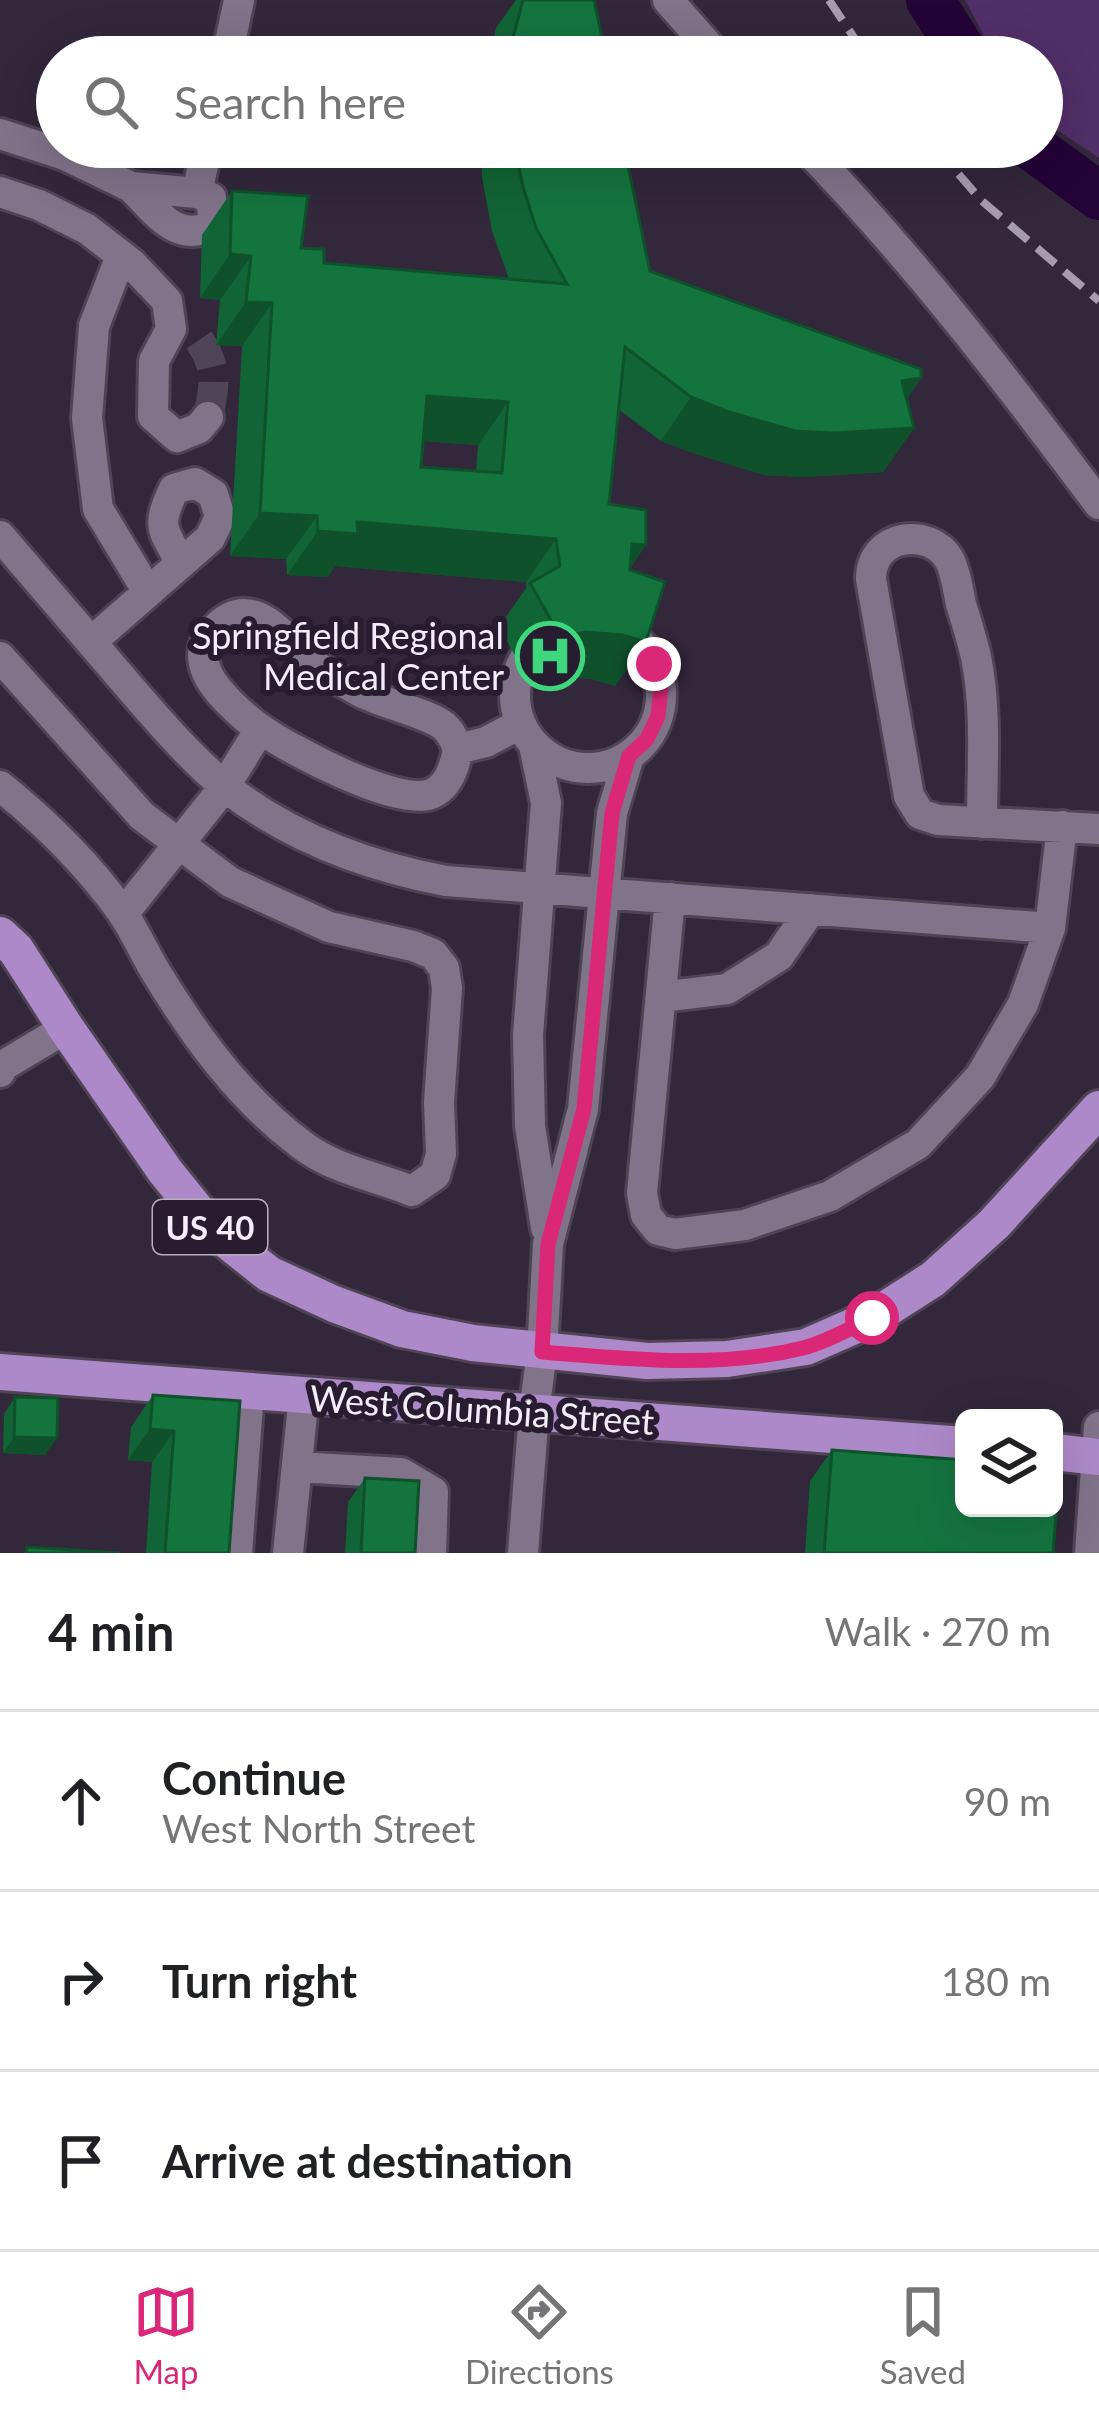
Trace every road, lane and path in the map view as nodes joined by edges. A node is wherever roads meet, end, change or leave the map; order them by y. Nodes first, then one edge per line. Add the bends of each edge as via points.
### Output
1 (239, 0) edge
2 (668, 0) edge
3 (231, 36) edge
4 (700, 36) edge
5 (0, 134) edge
6 (36, 146) edge
7 (92, 168) edge
8 (202, 168) edge
9 (826, 168) edge
10 (0, 192) edge
11 (122, 256) junction
12 (208, 417) dead end
13 (1099, 504) edge
14 (0, 536) edge
15 (181, 563) dead end
16 (148, 592) junction
17 (91, 642) junction
18 (0, 657) edge
19 (260, 729) junction
20 (527, 734) junction
21 (458, 749) junction
22 (629, 756) junction
23 (0, 785) edge
24 (225, 786) junction
25 (982, 823) junction
26 (1062, 826) junction
27 (1099, 829) edge
28 (177, 845) junction
29 (539, 888) junction
30 (603, 893) junction
31 (670, 898) junction
32 (812, 909) junction
33 (123, 914) junction
34 (1050, 928) junction
35 (0, 935) edge
36 (661, 997) junction
37 (66, 1028) junction
38 (0, 1072) edge
39 (1099, 1108) edge
40 (548, 1244) junction
41 (542, 1352) junction
42 (0, 1372) edge
43 (249, 1391) junction
44 (304, 1395) junction
45 (534, 1412) junction
46 (955, 1444) edge
47 (1098, 1447) edge
48 (1063, 1451) edge
49 (297, 1467) junction
50 (237, 1553) edge
51 (288, 1553) edge
52 (431, 1553) edge
53 (523, 1553) edge
54 (1090, 1553) edge

1 - 3 street
2 - 4 street
5 - 6 street
7 - 8 street via 131,187 197,193
9 - 13 street
10 - 11 street via 87,230
11 - 12 street via 167,301 185,334 154,361 153,416 177,437
11 - 16 street via 94,326 87,418 98,509
14 - 17 street
15 - 16 street
16 - 17 street
17 - 24 street
18 - 28 street
19 - 21 street via 349,778 410,795 430,795 446,783
19 - 21 street via 204,668 207,638 238,614 265,619 317,667 372,698 444,726
19 - 24 street
20 - 21 street
20 - 22 street via 554,760 580,768
20 - 22 street via 514,699 528,652 547,634 596,622 640,643 661,688 653,727
20 - 29 street via 546,803
22 - 30 street via 612,813
23 - 33 street via 78,858
24 - 28 street
24 - 29 street via 332,850 398,872
25 - 25 street via 976,660 950,560 922,540 898,541 880,548 871,579 909,796 920,814
25 - 26 street
26 - 27 street
26 - 34 street
28 - 33 street
28 - 33 street via 230,882 329,927 433,954 444,968 435,1175 412,1191 304,1147 207,1051
29 - 30 street
29 - 40 street via 530,1126
30 - 31 street
30 - 40 street via 584,1109
31 - 32 street
31 - 36 street
32 - 34 street
32 - 36 street via 779,956 727,988
34 - 36 street via 1022,1004 980,1076 918,1144 830,1196 745,1225 675,1234 646,1215
35 - 37 main road, US 40
37 - 38 street
37 - 41 main road, US 40 via 211,1228 269,1274 401,1329
39 - 41 main road, US 40 via 933,1279 806,1347 647,1361
40 - 41 street
41 - 45 street
42 - 43 main road, West Columbia Street
43 - 44 main road, West Columbia Street
43 - 50 street
44 - 45 main road, West Columbia Street
44 - 49 street
45 - 46 main road, West Columbia Street
45 - 53 street
47 - 48 main road
47 - 54 street
49 - 51 street
49 - 52 street via 400,1473 433,1492

